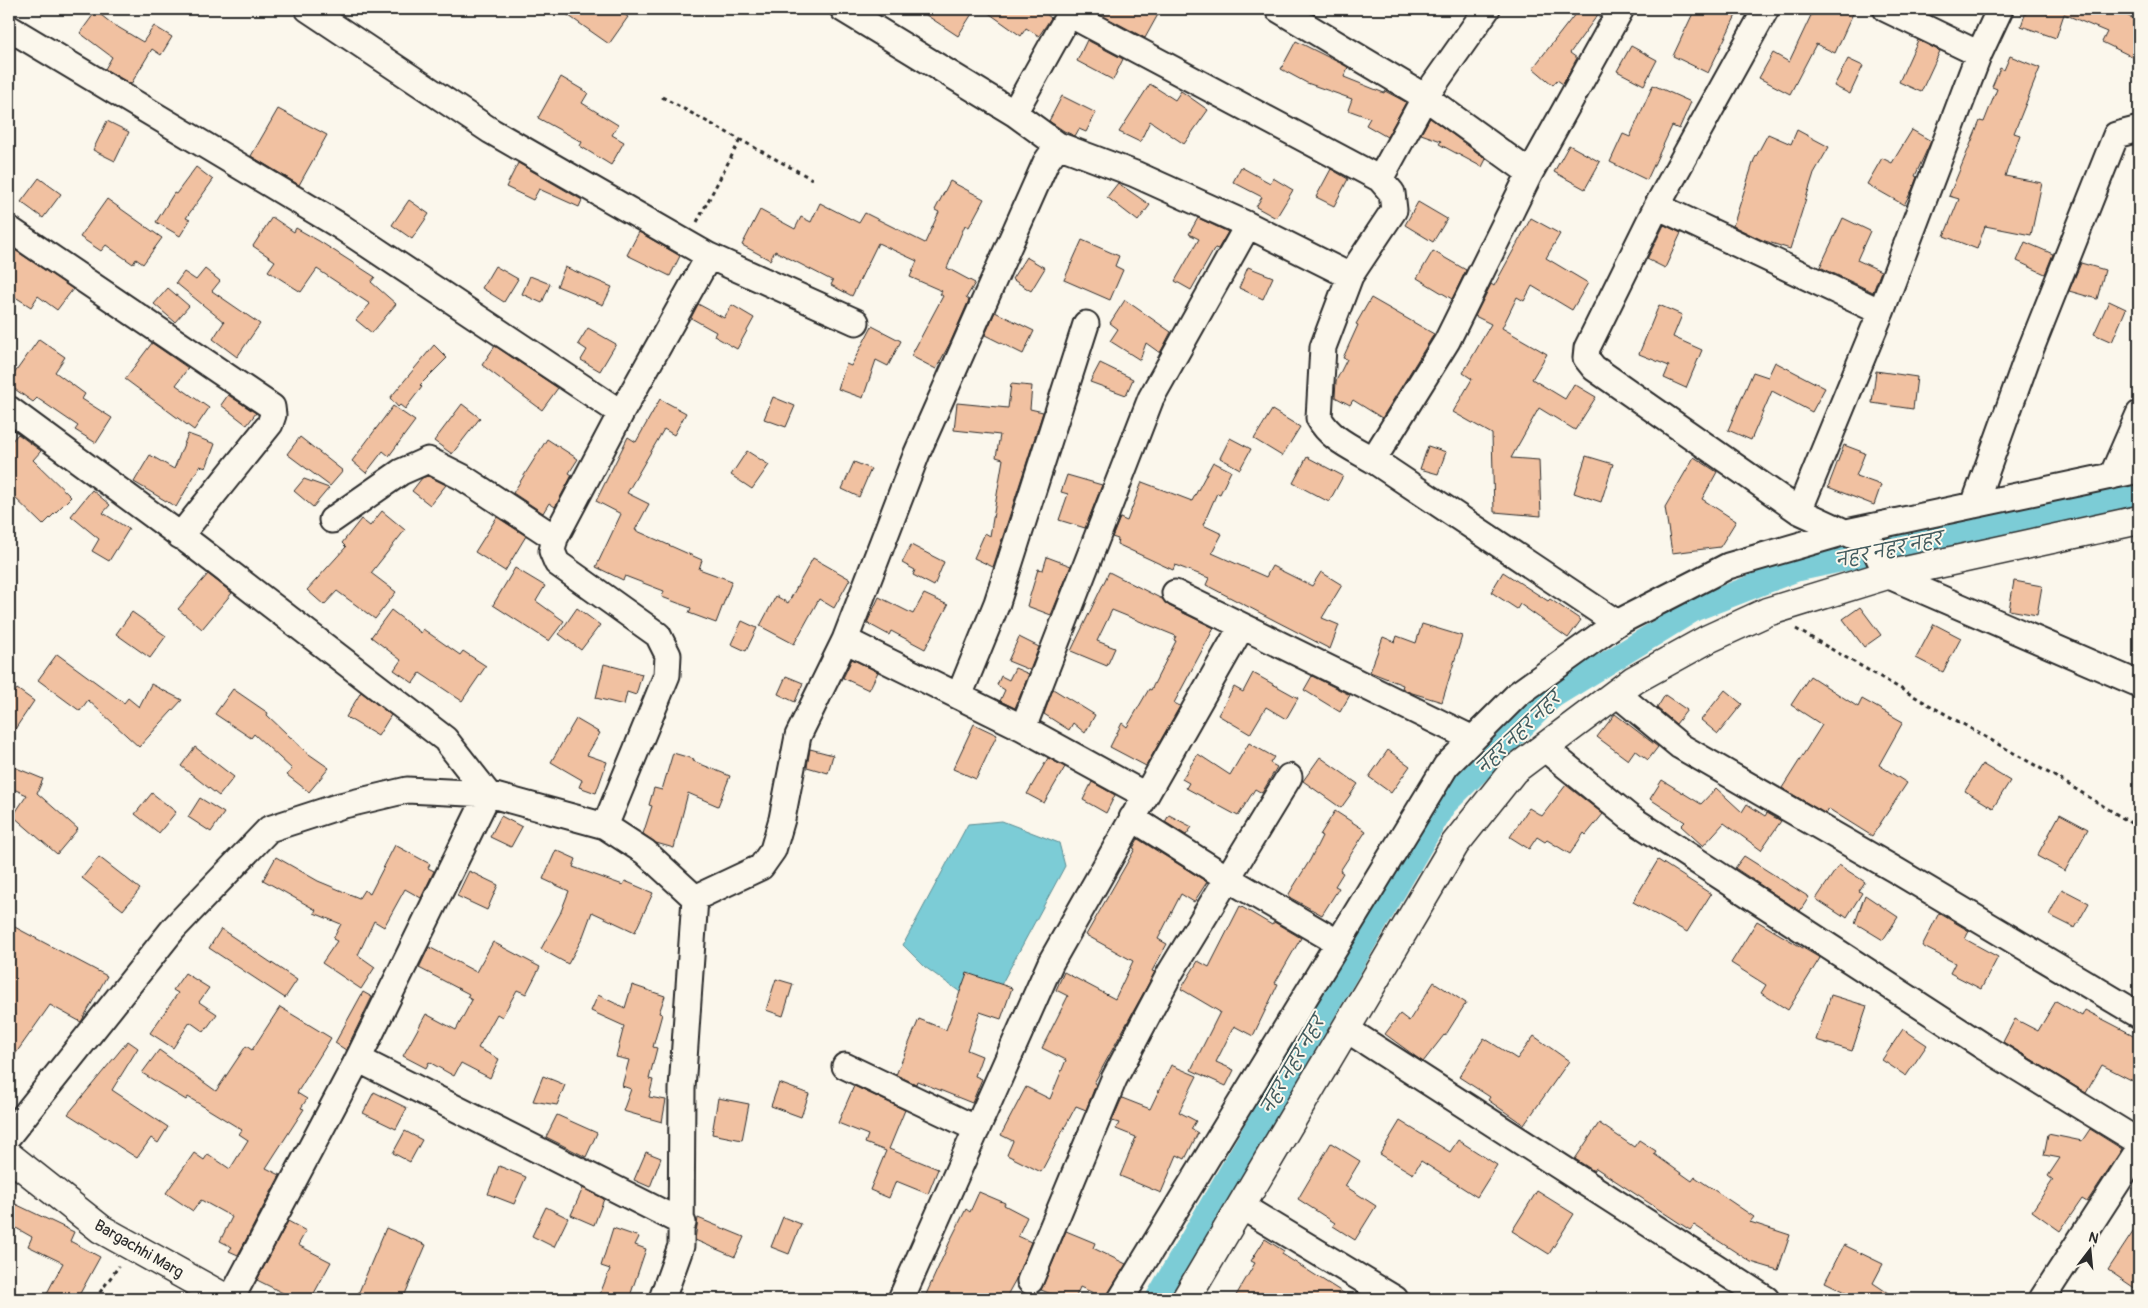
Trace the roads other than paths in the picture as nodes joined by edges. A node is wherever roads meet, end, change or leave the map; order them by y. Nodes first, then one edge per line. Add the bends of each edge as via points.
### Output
1 (308, 9) edge
2 (843, 9) edge
3 (1278, 9) edge
4 (1487, 9) edge
5 (1621, 9) edge
6 (1766, 9) edge
7 (1886, 9) edge
8 (2000, 9) edge
9 (1070, 12) edge
10 (9, 28) edge
11 (1979, 54) junction
12 (1425, 97) junction
13 (1014, 113) junction
14 (2137, 132) edge
15 (1058, 145) junction
16 (1530, 173) junction
17 (1380, 179) junction
18 (1657, 206) junction
19 (1248, 225) junction
20 (9, 229) edge
21 (709, 256) junction
22 (1350, 276) junction
23 (1880, 312) junction
24 (856, 322) dead end
25 (1086, 324) dead end
26 (9, 409) edge
27 (621, 413) junction
28 (2139, 414) edge
29 (1373, 460) junction
30 (2139, 470) edge
31 (2112, 476) junction
32 (1974, 505) junction
33 (1799, 511) junction
34 (332, 520) dead end
35 (2139, 520) edge
36 (1842, 533) junction
37 (180, 536) junction
38 (555, 538) junction
39 (1887, 575) junction
40 (1175, 593) dead end
41 (1617, 623) junction
42 (1242, 626) junction
43 (845, 640) junction
44 (2139, 684) edge
45 (1616, 693) junction
46 (959, 696) junction
47 (1023, 728) junction
48 (1473, 739) junction
49 (1544, 748) junction
50 (1289, 777) dead end
51 (488, 794) junction
52 (1145, 796) junction
53 (1132, 818) junction
54 (605, 826) junction
55 (1227, 878) junction
56 (695, 898) junction
57 (1337, 942) junction
58 (2139, 1015) edge
59 (1346, 1029) junction
60 (358, 1059) junction
61 (845, 1066) dead end
62 (976, 1129) junction
63 (9, 1134) edge
64 (2139, 1142) edge
65 (2139, 1149) edge
66 (9, 1156) edge
67 (1241, 1206) junction
68 (683, 1223) junction
69 (1030, 1281) dead end
70 (227, 1299) edge
71 (231, 1299) edge
72 (662, 1299) edge
73 (901, 1299) edge
74 (1122, 1299) edge
75 (1186, 1299) edge
76 (1396, 1299) edge
77 (1766, 1299) edge
78 (2042, 1299) edge

1 - 21 street via 491,131
2 - 13 street
3 - 12 street
4 - 12 street
5 - 16 street
6 - 18 street
7 - 11 street
8 - 11 street
9 - 13 street
9 - 17 street
10 - 27 street via 340,226
11 - 23 street
12 - 16 street
12 - 17 street
13 - 15 street
14 - 32 street via 2116,135 2026,361
15 - 19 street via 1135,174
15 - 43 street via 1046,162 917,453
16 - 29 street via 1446,341
17 - 22 street via 1392,193 1394,210
18 - 23 street
18 - 33 street via 1587,348 1586,358 1594,368
19 - 22 street
19 - 47 street via 1151,398
20 - 37 street via 272,407 274,415 270,424
21 - 24 street
21 - 27 street
22 - 29 street via 1324,346 1319,418 1331,436
23 - 33 street
25 - 46 street via 997,603
26 - 37 street
27 - 38 street
28 - 31 street
29 - 41 street
30 - 31 street
31 - 32 street
32 - 36 street
33 - 36 street
34 - 38 street via 402,472 428,460 462,477
35 - 39 main road
36 - 39 street via 1873,545
36 - 41 street via 1728,566
37 - 51 street via 445,739
38 - 54 street via 552,551 557,563 658,636 668,655 667,675
39 - 44 street
39 - 45 main road via 1767,612 1708,640
40 - 42 street
41 - 48 street via 1518,694
42 - 48 street
42 - 52 street
43 - 46 street
43 - 56 street via 798,736 773,850 761,866
45 - 49 main road
45 - 58 street via 1680,746
46 - 47 street
47 - 52 street
48 - 57 street via 1446,766
49 - 59 main road via 1514,770 1455,844
49 - 64 street via 1629,817 1984,1047
50 - 55 street
51 - 54 street
51 - 60 street
51 - 63 street via 407,790 340,806 268,829 174,928
52 - 53 street
53 - 55 street
53 - 62 street via 1051,962
54 - 56 street via 645,852
55 - 57 street
55 - 69 street via 1170,973 1114,1079
56 - 68 street via 682,1089
57 - 74 street
59 - 67 main road
59 - 77 street
60 - 68 street
60 - 71 street
61 - 62 street
62 - 73 street
65 - 78 street
66 - 70 main road, Bargachhi Marg via 101,1229
67 - 75 main road
67 - 76 street
68 - 72 street via 682,1246

